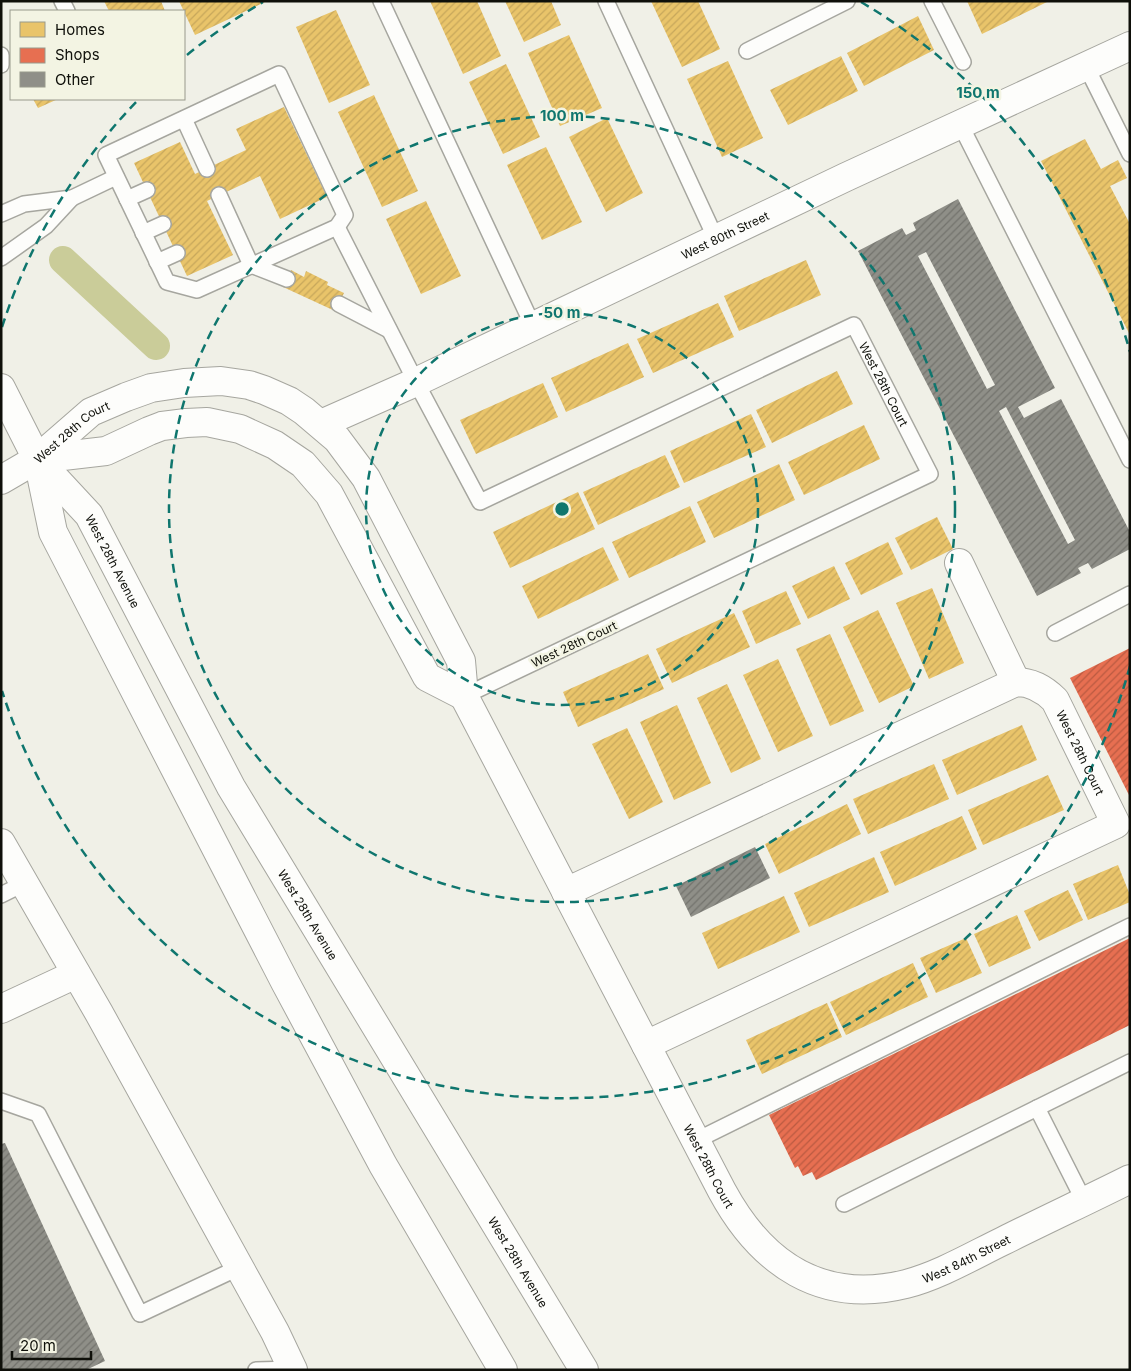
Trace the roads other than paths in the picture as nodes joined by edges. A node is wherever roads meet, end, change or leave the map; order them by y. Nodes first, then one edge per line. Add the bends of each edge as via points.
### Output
1 (381, 1) edge
2 (606, 1) edge
3 (847, 1) edge
4 (932, 1) edge
5 (1130, 46) edge
6 (747, 51) dead end
7 (1, 55) edge
8 (964, 62) dead end
9 (1, 65) edge
10 (1086, 66) junction
11 (184, 118) junction
12 (960, 124) junction
13 (1130, 154) edge
14 (201, 167) dead end
15 (116, 176) junction
16 (147, 190) dead end
17 (72, 198) junction
18 (216, 198) dead end
19 (127, 199) junction
20 (1, 214) edge
21 (163, 224) dead end
22 (337, 227) junction
23 (143, 233) junction
24 (716, 239) junction
25 (176, 253) dead end
26 (1, 258) edge
27 (157, 262) junction
28 (251, 265) junction
29 (287, 280) dead end
30 (339, 304) dead end
31 (533, 326) junction
32 (390, 330) junction
33 (416, 382) junction
34 (1, 388) edge
35 (321, 424) junction
36 (37, 459) junction
37 (1130, 460) edge
38 (1, 480) edge
39 (959, 563) dead end
40 (1130, 594) edge
41 (1055, 633) dead end
42 (1016, 682) junction
43 (464, 696) junction
44 (1, 843) edge
45 (13, 889) edge
46 (566, 892) junction
47 (1130, 926) edge
48 (76, 974) junction
49 (1, 1008) edge
50 (646, 1045) junction
51 (1130, 1062) edge
52 (1, 1101) edge
53 (1037, 1108) junction
54 (695, 1141) junction
55 (1130, 1179) edge
56 (1084, 1201) junction
57 (844, 1204) dead end
58 (238, 1268) junction
59 (793, 1270) joint
60 (293, 1369) edge
61 (256, 1370) edge
62 (503, 1370) edge
63 (584, 1370) edge

1 - 31 lane
2 - 24 lane
3 - 6 lane
4 - 8 lane
5 - 10 street, West 80th Street
7 - 9 lane
10 - 12 street, West 80th Street
10 - 13 lane
11 - 14 lane
11 - 15 lane via 106,155
11 - 22 lane via 279,74 344,214
12 - 24 street, West 80th Street
12 - 37 lane
15 - 17 lane
15 - 19 lane
16 - 19 lane
17 - 20 lane via 24,204
17 - 26 lane via 46,226
18 - 28 lane via 228,229
19 - 23 lane
21 - 23 lane
22 - 28 lane
22 - 32 lane
23 - 27 lane
24 - 31 street, West 80th Street
25 - 27 lane
27 - 28 lane via 167,282 196,290
28 - 29 lane
30 - 32 lane
31 - 33 street, West 80th Street
32 - 33 lane
33 - 35 street, West 80th Street
33 - 43 lane, West 28th Court via 480,502 854,325 930,474
34 - 36 street, West 28th Avenue
35 - 36 street, West 28th Court via 290,401 249,385 221,381 168,385 139,392 91,412
35 - 43 street, West 28th Court via 352,458 379,501 462,661
36 - 38 street
36 - 43 street, West 28th Court via 106,452 162,426 186,423 206,422 232,427 274,444 303,464 330,494 427,677
36 - 62 street, West 28th Avenue via 53,532 383,1165
36 - 63 street, West 28th Avenue via 89,515 231,786
39 - 42 street
40 - 41 lane
42 - 46 street
42 - 50 street, West 28th Court via 1033,685 1055,700 1116,824
43 - 46 street, West 28th Court
44 - 45 street
45 - 48 street
46 - 50 street, West 28th Court
47 - 54 lane
48 - 49 street
48 - 58 street
50 - 54 street, West 28th Court
51 - 53 lane
52 - 58 lane via 38,1114 140,1314
53 - 56 lane
53 - 57 lane
54 - 59 street, West 28th Court via 742,1224 768,1253
55 - 56 street, West 84th Street
56 - 59 street, West 84th Street via 960,1262 908,1283 849,1288 818,1281
58 - 60 street
60 - 61 lane

